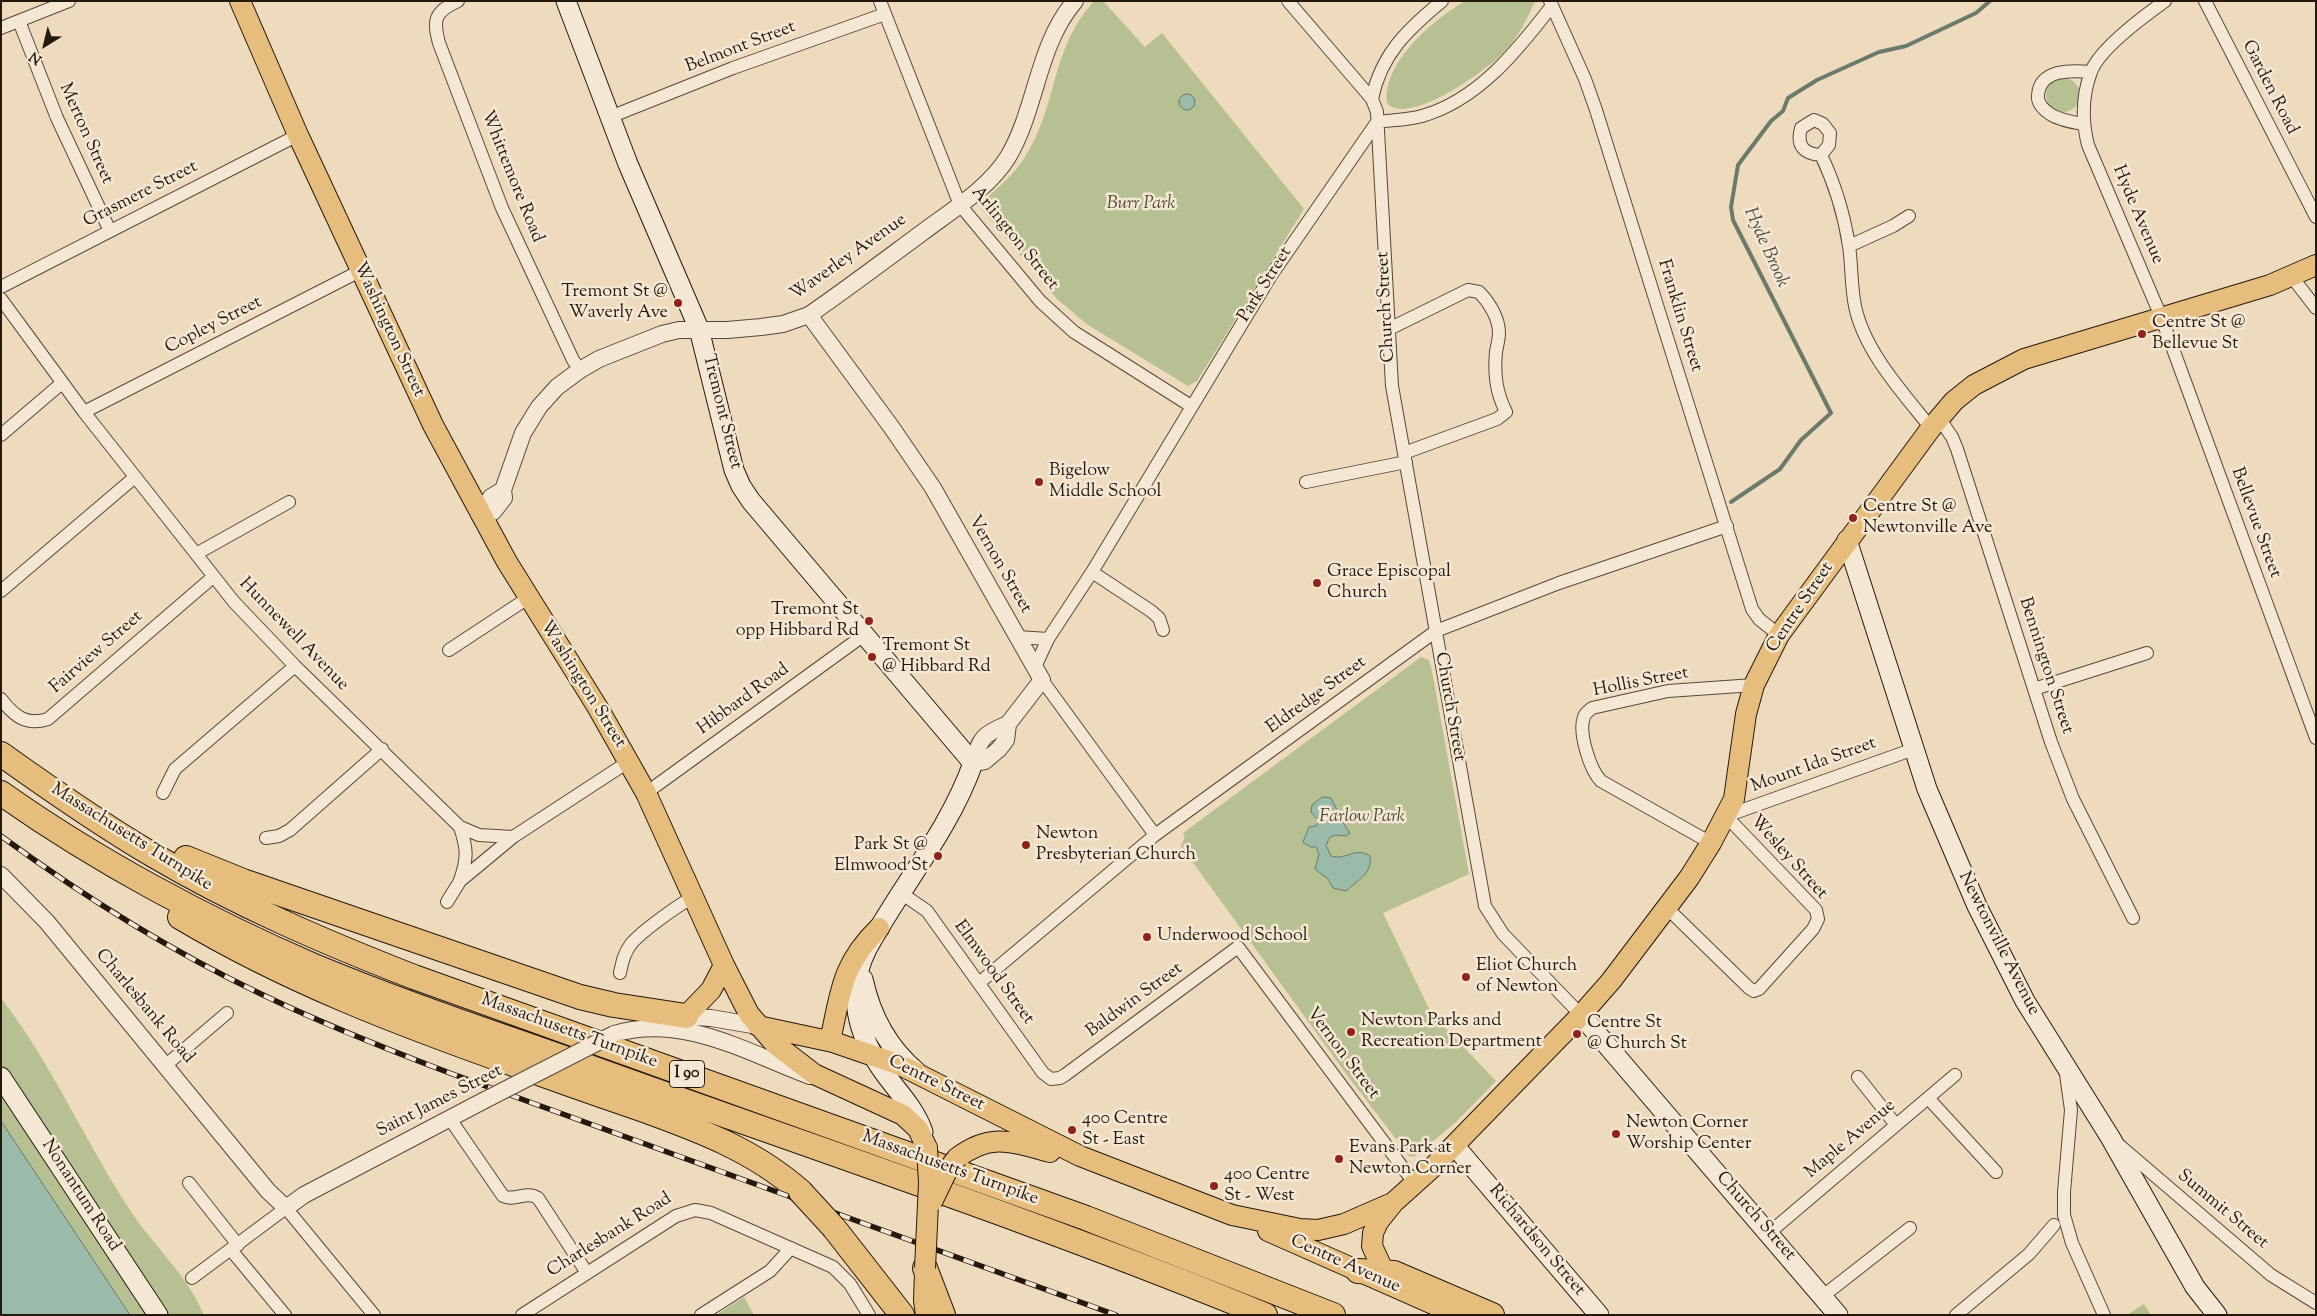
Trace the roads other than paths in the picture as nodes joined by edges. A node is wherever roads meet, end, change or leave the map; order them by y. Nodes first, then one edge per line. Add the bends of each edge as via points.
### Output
1 (69, 1) edge
2 (240, 1) edge
3 (457, 1) edge
4 (566, 1) edge
5 (880, 1) edge
6 (1075, 1) edge
7 (1288, 1) edge
8 (1442, 1) edge
9 (2166, 1) edge
10 (2205, 1) edge
11 (1551, 4) edge
12 (885, 14) junction
13 (19, 21) junction
14 (1, 28) edge
15 (2091, 72) junction
16 (1372, 99) junction
17 (610, 117) junction
18 (1377, 122) junction
19 (2083, 124) junction
20 (298, 135) junction
21 (1821, 155) dead end
22 (960, 204) junction
23 (1909, 216) dead end
24 (2316, 217) edge
25 (110, 231) junction
26 (1849, 246) junction
27 (2316, 266) edge
28 (360, 271) junction
29 (2292, 277) junction
30 (1, 287) edge
31 (1, 299) edge
32 (2316, 308) edge
33 (809, 315) junction
34 (2162, 319) junction
35 (699, 329) junction
36 (1389, 329) junction
37 (580, 370) junction
38 (62, 383) junction
39 (1191, 406) junction
40 (84, 412) junction
41 (1935, 423) junction
42 (1, 435) edge
43 (1405, 458) junction
44 (136, 477) junction
45 (1306, 482) dead end
46 (289, 502) dead end
47 (479, 514) junction
48 (1727, 526) junction
49 (1848, 540) junction
50 (196, 554) junction
51 (1092, 572) junction
52 (213, 577) junction
53 (1, 591) edge
54 (528, 598) junction
55 (1163, 630) dead end
56 (1436, 631) junction
57 (864, 635) junction
58 (1779, 635) junction
59 (1017, 637) junction
60 (1048, 639) junction
61 (449, 650) dead end
62 (2147, 653) dead end
63 (295, 666) junction
64 (1038, 673) junction
65 (1754, 685) junction
66 (2034, 689) junction
67 (1, 699) edge
68 (2316, 738) edge
69 (382, 749) junction
70 (1914, 749) junction
71 (1, 754) edge
72 (628, 762) junction
73 (973, 763) junction
74 (1, 793) edge
75 (163, 793) dead end
76 (646, 793) junction
77 (59, 794) junction
78 (21, 807) junction
79 (1726, 816) junction
80 (460, 827) junction
81 (1155, 835) junction
82 (513, 837) junction
83 (266, 838) dead end
84 (1711, 843) junction
85 (1, 875) edge
86 (460, 881) junction
87 (901, 893) junction
88 (692, 897) junction
89 (447, 902) dead end
90 (1666, 908) junction
91 (2133, 918) dead end
92 (879, 928) junction
93 (1238, 947) joint
94 (860, 963) junction
95 (724, 965) junction
96 (620, 973) dead end
97 (979, 983) junction
98 (227, 1013) dead end
99 (686, 1016) junction
100 (1581, 1016) junction
101 (758, 1026) junction
102 (614, 1034) junction
103 (830, 1041) junction
104 (872, 1054) junction
105 (166, 1065) junction
106 (2065, 1066) junction
107 (918, 1073) junction
108 (1956, 1075) dead end
109 (1, 1077) edge
110 (1858, 1077) dead end
111 (1055, 1079) joint
112 (842, 1088) junction
113 (1928, 1098) junction
114 (450, 1119) junction
115 (1896, 1125) junction
116 (2110, 1138) junction
117 (1454, 1145) junction
118 (927, 1148) junction
119 (251, 1168) junction
120 (1105, 1168) junction
121 (1996, 1172) dead end
122 (189, 1183) dead end
123 (1415, 1184) junction
124 (313, 1191) junction
125 (1394, 1202) junction
126 (286, 1208) junction
127 (928, 1209) junction
128 (1232, 1215) junction
129 (2054, 1225) dead end
130 (1910, 1228) dead end
131 (1769, 1233) junction
132 (235, 1247) junction
133 (792, 1248) junction
134 (852, 1251) junction
135 (925, 1268) junction
136 (1358, 1271) joint
137 (586, 1273) junction
138 (192, 1278) dead end
139 (1386, 1279) junction
140 (1822, 1296) junction
141 (2316, 1303) edge
142 (924, 1310) edge
143 (158, 1315) edge
144 (285, 1315) edge
145 (374, 1315) edge
146 (522, 1315) edge
147 (701, 1315) edge
148 (868, 1315) edge
149 (884, 1315) edge
150 (902, 1315) edge
151 (943, 1315) edge
152 (1265, 1315) edge
153 (1333, 1315) edge
154 (1458, 1315) edge
155 (1492, 1315) edge
156 (1599, 1315) edge
157 (1838, 1315) edge
158 (1956, 1315) edge
159 (2104, 1315) edge
160 (2217, 1315) edge

1 - 13 street
2 - 20 main road, Washington Street
3 - 37 street, Whittemore Road via 437,15 435,28 439,44 502,208
4 - 17 main road, Tremont Street
5 - 12 street, Arlington Street
6 - 22 street, Waverley Avenue via 1049,46 1022,131 1007,159
7 - 16 street, Church Street
8 - 16 street via 1386,58 1376,77
9 - 15 street, Hyde Avenue via 2139,19 2100,57
10 - 24 street, Garden Road
11 - 18 street via 1514,54 1490,77 1460,98 1420,117
11 - 48 street, Franklin Street via 1573,49 1596,110
12 - 17 street, Belmont Street via 733,68
12 - 22 street, Arlington Street
13 - 14 street
13 - 25 street, Merton Street via 57,118
15 - 19 street, Hyde Avenue
15 - 19 street via 2071,70 2048,77 2038,90 2037,99 2051,115
16 - 18 street, Church Street
17 - 35 main road, Tremont Street
18 - 36 street, Church Street
18 - 39 street, Park Street via 1272,274
19 - 34 street, Hyde Avenue via 2088,145
20 - 25 street, Grasmere Street
20 - 28 main road, Washington Street
21 - 26 street, Bennington Street via 1838,196
22 - 33 street, Waverley Avenue
22 - 39 street, Arlington Street via 1056,317 1074,332
23 - 26 street
25 - 30 street, Grasmere Street
26 - 41 street, Bennington Street via 1855,307 1865,334 1891,377
27 - 29 main road, Centre Street
28 - 40 street, Copley Street
28 - 47 main road, Washington Street
29 - 32 street
29 - 34 main road, Centre Street
31 - 38 street, Hunnewell Avenue
33 - 35 street, Waverley Avenue via 761,327
33 - 59 street, Vernon Street via 933,488
34 - 41 main road, Centre Street via 2024,360 1974,385
34 - 68 street, Bellevue Street
35 - 37 street, Waverley Avenue via 662,334
35 - 57 main road, Tremont Street via 740,486
36 - 43 street, Church Street via 1392,386
36 - 43 street via 1468,290 1479,292 1488,301 1499,332 1496,382 1506,412
37 - 47 street, Waverley Avenue via 557,387 540,407 523,433 503,490 491,497
38 - 40 street, Hunnewell Avenue
38 - 42 street
39 - 51 street, Park Street
40 - 44 street, Hunnewell Avenue
41 - 49 main road, Centre Street
41 - 66 street, Bennington Street via 1952,437 1957,449
43 - 45 street
43 - 56 street, Church Street
44 - 50 street, Hunnewell Avenue
44 - 53 street
46 - 50 street
47 - 54 main road, Washington Street
48 - 56 street, Eldredge Street via 1558,583
48 - 58 street, Franklin Street via 1752,609
49 - 58 main road, Centre Street
49 - 70 main road, Newtonville Avenue
50 - 52 street, Hunnewell Avenue
51 - 55 street via 1151,611 1159,618
51 - 60 street, Park Street
52 - 63 street, Hunnewell Avenue
52 - 67 street, Fairview Street via 48,719 26,722
54 - 61 street
54 - 72 main road, Washington Street
56 - 81 street, Eldredge Street
56 - 100 street, Church Street via 1485,906 1503,934
57 - 73 main road, Tremont Street
57 - 76 street, Hibbard Road
58 - 65 main road, Centre Street
59 - 60 street
59 - 64 street, Vernon Street
60 - 64 street, Park Street
62 - 66 street
63 - 69 street, Hunnewell Avenue
63 - 75 street via 175,769
64 - 73 street, Park Street via 1008,724 991,731 978,744
64 - 81 street, Vernon Street
65 - 79 main road, Centre Street via 1746,714 1734,799
65 - 84 street, Hollis Street via 1668,691 1592,708 1584,714 1582,724 1594,774
66 - 91 street, Bennington Street via 2074,800
69 - 80 street, Hunnewell Avenue
69 - 83 street via 290,830
70 - 79 street, Mount Ida Street
70 - 106 main road, Newtonville Avenue via 1946,838 1987,928 2025,1001
71 - 77 highway, Massachusetts Turnpike / I 90
72 - 76 main road, Washington Street
72 - 82 street
73 - 87 main road, Park Street via 949,815
74 - 78 highway, Massachusetts Turnpike / I 90
76 - 88 main road, Washington Street
77 - 99 highway via 197,863 243,881 585,999
77 - 153 highway, Massachusetts Turnpike / I 90 via 178,870 331,944 414,977 1086,1218
78 - 134 highway, bridge via 79,857 258,961 418,1030 716,1137 760,1160 800,1192
78 - 152 highway, Massachusetts Turnpike / I 90 via 194,908 330,972 1091,1247
79 - 84 main road, Centre Street
79 - 90 street, Wesley Street via 1816,910 1818,919 1813,929 1759,989 1754,990
80 - 82 street, Hunnewell Avenue via 479,835
80 - 86 street via 467,862
81 - 97 street, Eldredge Street
82 - 86 street
84 - 90 main road, Centre Street
85 - 105 street, Charlesbank Road via 47,922
86 - 89 street
87 - 92 main road, Park Street
87 - 97 street, Elmwood Street via 927,911
88 - 95 main road, Washington Street
88 - 96 street via 631,944
90 - 100 main road, Centre Street
92 - 94 main road, Park Street
92 - 103 main road via 861,946 849,966
93 - 111 street, Baldwin Street
93 - 123 street, Vernon Street
94 - 104 main road, Park Street via 856,1008
94 - 107 main road via 876,1021 892,1046
95 - 99 main road via 711,990
95 - 101 main road, Washington Street
97 - 111 street, Elmwood Street via 1043,1073
98 - 105 street
99 - 101 street, Saint James Street
99 - 102 street, Saint James Street via 646,1019
100 - 117 main road, Centre Street
100 - 131 main road, Church Street
101 - 103 main road, Centre Street
101 - 112 main road, Washington Street via 794,1059
102 - 112 street, Saint James Street via 644,1029 703,1034
102 - 114 street, Saint James Street, bridge
103 - 104 main road, Centre Street
104 - 107 main road, Centre Street
104 - 118 main road, Park Street via 917,1118
105 - 119 street, Charlesbank Road
106 - 116 main road, Newtonville Avenue
106 - 159 street via 2070,1110 2064,1216 2072,1243
107 - 120 main road, Centre Street
108 - 113 street, Maple Avenue
109 - 143 main road, Nonantum Road
110 - 115 street
112 - 118 main road, Washington Street via 903,1115 918,1129
113 - 115 street, Maple Avenue
113 - 121 street
114 - 124 street, Saint James Street
114 - 137 street via 503,1196 513,1198 527,1194 538,1198
115 - 131 street, Maple Avenue
116 - 141 street, Summit Street via 2271,1275
116 - 160 main road, Newtonville Avenue via 2195,1287
117 - 123 main road, Centre Street
117 - 156 main road, Richardson Street
118 - 127 main road, Washington Street, bridge
119 - 124 street, Charlesbank Road via 266,1182 286,1192
119 - 126 street, Charlesbank Road via 274,1199
120 - 127 main road, Centre Street, bridge via 1006,1140 984,1143 957,1158
120 - 128 main road, Centre Street
122 - 132 street
123 - 125 main road, Centre Street
124 - 126 street, Saint James Street
125 - 128 main road, Centre Street via 1344,1224 1318,1230
125 - 139 main road, Centre Street via 1378,1222 1372,1237 1373,1253
126 - 132 street
126 - 145 street, Charlesbank Road
127 - 135 main road, Washington Street, bridge
128 - 136 main road, Centre Avenue
129 - 158 street via 2029,1254
130 - 140 street
131 - 140 main road, Church Street
132 - 138 street
132 - 144 street
133 - 137 street, Charlesbank Road via 711,1213 695,1210 676,1216
133 - 147 street via 770,1271
133 - 148 street, Charlesbank Road via 842,1274
134 - 149 highway
134 - 150 highway
135 - 142 main road, Washington Street
135 - 151 highway
136 - 139 highway
137 - 146 street, Charlesbank Road
139 - 154 main road, Centre Avenue
139 - 155 highway via 1394,1274
140 - 157 main road, Church Street

